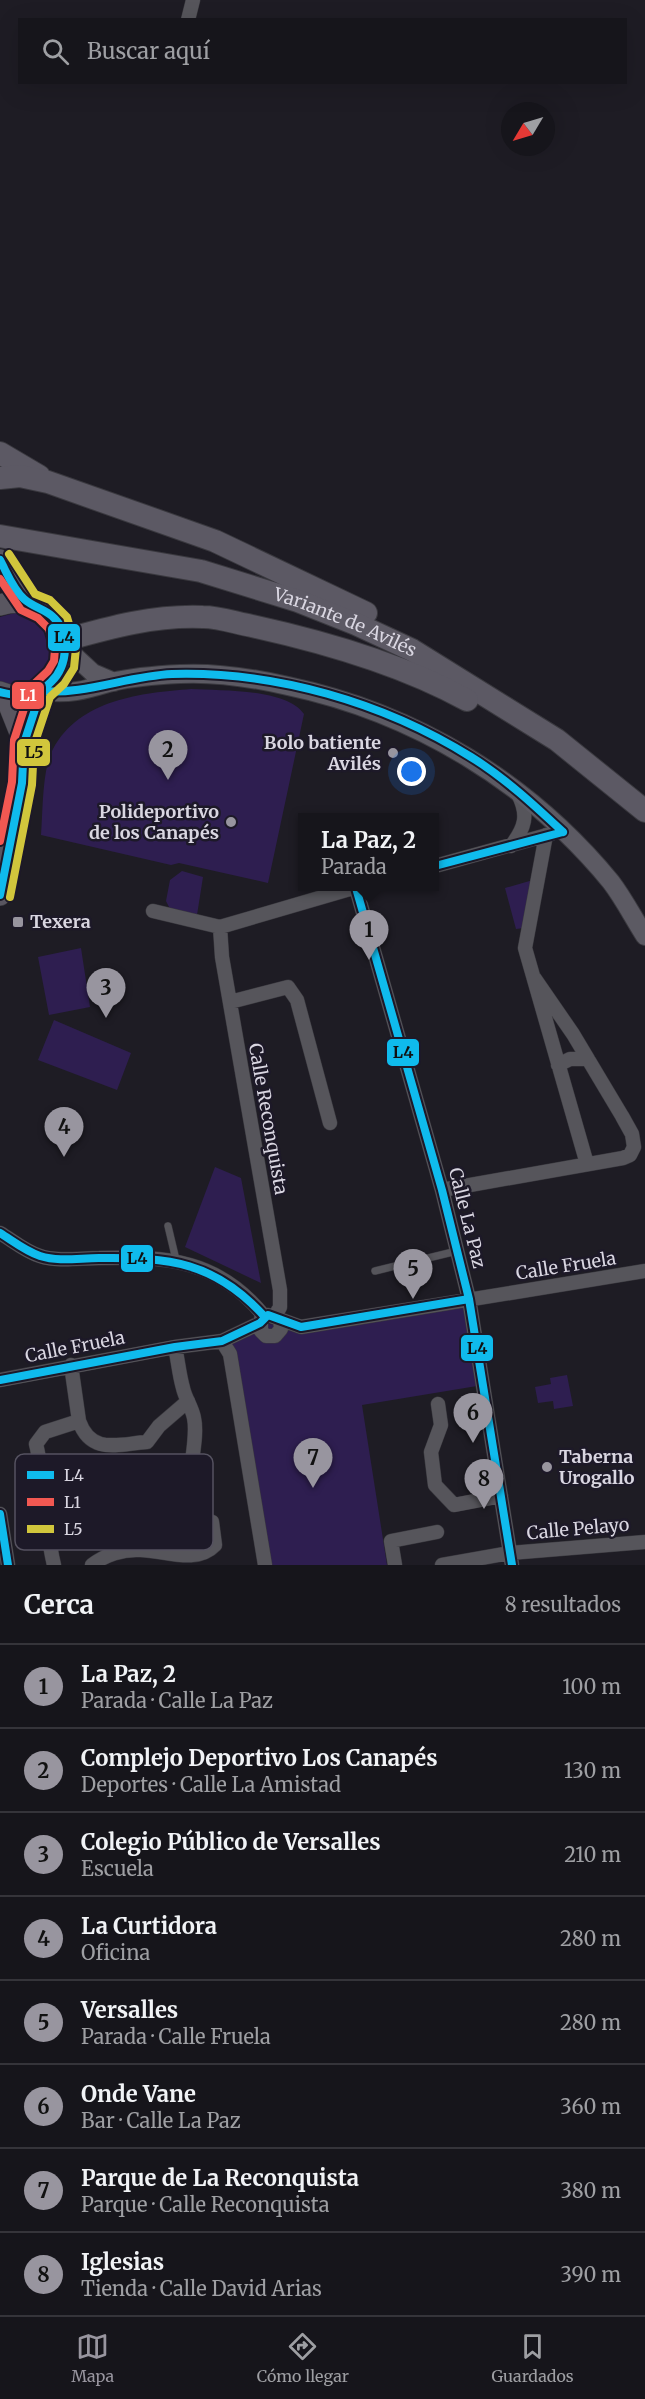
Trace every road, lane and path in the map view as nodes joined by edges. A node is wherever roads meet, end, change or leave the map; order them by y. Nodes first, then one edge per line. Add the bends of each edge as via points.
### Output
1 (193, 0) edge
2 (188, 18) edge
3 (0, 453) edge
4 (0, 477) edge
5 (48, 482) junction
6 (0, 536) edge
7 (0, 560) edge
8 (28, 603) junction
9 (0, 605) edge
10 (65, 644) junction
11 (114, 682) junction
12 (41, 691) junction
13 (3, 694) edge
14 (557, 740) junction
15 (24, 743) junction
16 (513, 788) junction
17 (645, 811) edge
18 (645, 824) edge
19 (555, 833) junction
20 (510, 846) junction
21 (439, 865) edge
22 (344, 891) edge
23 (359, 891) edge
24 (0, 895) edge
25 (153, 911) dead end
26 (220, 927) junction
27 (645, 936) edge
28 (533, 976) junction
29 (230, 1002) junction
30 (588, 1059) junction
31 (558, 1065) junction
32 (330, 1123) dead end
33 (587, 1164) junction
34 (442, 1190) junction
35 (168, 1226) dead end
36 (0, 1233) edge
37 (457, 1251) junction
38 (177, 1264) junction
39 (375, 1271) dead end
40 (645, 1271) edge
41 (469, 1299) junction
42 (269, 1322) junction
43 (222, 1341) junction
44 (175, 1347) junction
45 (230, 1354) junction
46 (71, 1365) junction
47 (0, 1380) edge
48 (188, 1401) junction
49 (438, 1404) dead end
50 (80, 1421) junction
51 (38, 1454) edge
52 (194, 1454) edge
53 (501, 1496) junction
54 (0, 1514) edge
55 (213, 1528) edge
56 (437, 1532) dead end
57 (645, 1542) edge
58 (213, 1548) edge
59 (50, 1550) edge
60 (211, 1550) edge
61 (511, 1559) edge
62 (8, 1565) edge
63 (54, 1565) edge
64 (92, 1565) edge
65 (265, 1565) edge
66 (395, 1565) edge
67 (442, 1565) edge

1 - 2 street
3 - 5 highway
4 - 5 highway via 20,476
5 - 14 highway via 215,541 433,647
6 - 14 highway, Variante de Avilés via 201,571 307,604 412,650
7 - 8 main road
8 - 9 main road
8 - 10 main road via 51,615
10 - 11 main road via 93,673
10 - 12 main road via 63,664 56,678
10 - 18 highway via 151,618 205,616 302,637 447,689 526,732
11 - 12 main road via 86,691
11 - 16 main road via 181,674 239,677 334,696 423,732 470,757
12 - 13 main road via 21,696
12 - 15 main road
13 - 15 main road
14 - 17 highway, Variante de Avilés
15 - 24 main road via 22,783
16 - 19 main road
16 - 20 street via 526,818
19 - 20 street
19 - 27 main road via 613,884
19 - 28 street via 525,948
20 - 21 street
22 - 26 street
23 - 34 street, Calle La Paz
25 - 26 street
26 - 29 street, Calle Reconquista
28 - 30 street
28 - 31 street
29 - 32 street via 288,987 297,1000
29 - 42 street, Calle Reconquista via 280,1290 280,1307
30 - 31 street via 570,1059
30 - 33 street via 632,1134 634,1147 623,1158
31 - 33 street
33 - 34 street
34 - 37 street, Calle La Paz
35 - 38 lane
36 - 38 street via 40,1256 133,1257
37 - 39 lane
37 - 41 street, Calle La Paz
38 - 42 street via 203,1268 231,1282
40 - 41 street, Calle Fruela
41 - 42 street, Calle Fruela via 301,1327
41 - 53 street, Calle La Paz
42 - 43 street, Calle Fruela
42 - 45 street, Calle Fruela
43 - 44 street, Calle Fruela
43 - 45 street
44 - 46 street, Calle Fruela
44 - 48 street
45 - 65 street
46 - 47 street, Calle Fruela
46 - 50 street
48 - 50 street via 147,1442 101,1446 90,1440
48 - 52 street via 197,1442
49 - 53 street via 441,1425 430,1452 435,1485 454,1505
50 - 51 street via 45,1432 36,1444
53 - 61 street, Calle La Paz
54 - 62 street
55 - 58 street
56 - 66 street via 391,1540
57 - 61 street, Calle Pelayo
59 - 63 street
60 - 64 street via 178,1558 152,1551 124,1551 102,1557
61 - 67 street, Calle Pelayo

